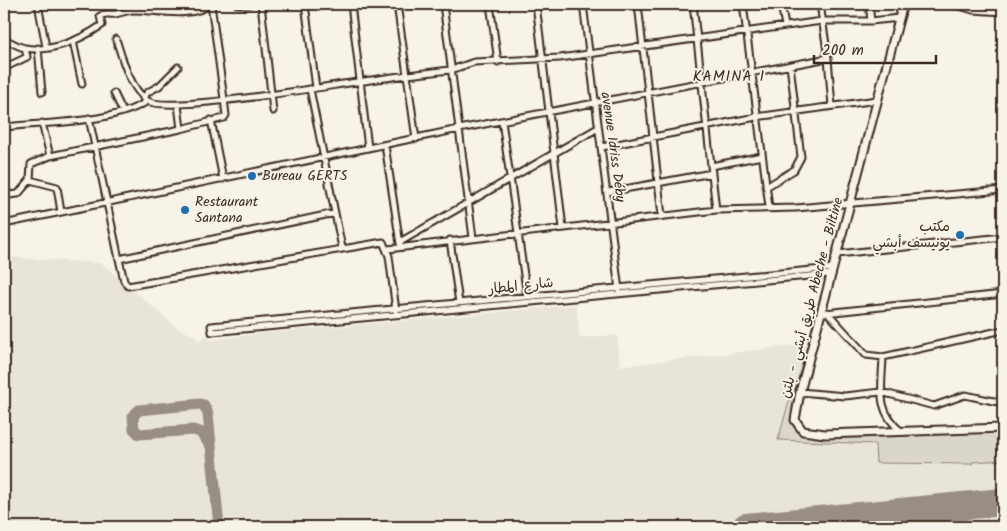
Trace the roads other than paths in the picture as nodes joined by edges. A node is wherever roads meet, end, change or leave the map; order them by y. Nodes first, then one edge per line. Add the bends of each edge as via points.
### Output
1 (38, 4) edge
2 (211, 4) edge
3 (237, 4) edge
4 (249, 4) edge
5 (262, 4) edge
6 (305, 4) edge
7 (351, 4) edge
8 (397, 4) edge
9 (443, 4) edge
10 (490, 4) edge
11 (536, 4) edge
12 (583, 4) edge
13 (638, 4) edge
14 (694, 4) edge
15 (743, 4) edge
16 (781, 4) edge
17 (820, 4) edge
18 (869, 4) edge
19 (903, 4) edge
20 (953, 4) edge
21 (1003, 12) edge
22 (899, 18) junction
23 (822, 21) junction
24 (871, 21) junction
25 (785, 26) junction
26 (747, 32) junction
27 (116, 39) dead end
28 (4, 40) edge
29 (698, 40) junction
30 (73, 41) junction
31 (643, 46) junction
32 (46, 47) junction
33 (26, 48) junction
34 (38, 48) junction
35 (589, 54) junction
36 (828, 58) junction
37 (543, 60) junction
38 (498, 62) junction
39 (790, 65) junction
40 (178, 67) dead end
41 (4, 68) edge
42 (451, 70) junction
43 (752, 72) junction
44 (407, 75) junction
45 (360, 81) junction
46 (702, 82) junction
47 (82, 84) dead end
48 (316, 88) junction
49 (310, 89) junction
50 (42, 92) dead end
51 (648, 92) junction
52 (114, 93) dead end
53 (270, 95) junction
54 (145, 99) junction
55 (224, 99) junction
56 (877, 100) junction
57 (596, 102) junction
58 (178, 105) junction
59 (832, 106) junction
60 (273, 111) dead end
61 (795, 111) junction
62 (123, 112) junction
63 (549, 112) junction
64 (756, 117) junction
65 (89, 118) junction
66 (211, 120) junction
67 (502, 121) junction
68 (42, 123) junction
69 (4, 127) edge
70 (459, 128) junction
71 (598, 128) junction
72 (707, 128) junction
73 (181, 129) junction
74 (653, 138) junction
75 (416, 139) junction
76 (385, 145) junction
77 (96, 148) junction
78 (368, 148) junction
79 (602, 148) junction
80 (554, 154) junction
81 (50, 156) junction
82 (762, 156) junction
83 (323, 157) junction
84 (711, 166) junction
85 (712, 173) junction
86 (510, 178) junction
87 (223, 179) junction
88 (30, 180) junction
89 (659, 183) junction
90 (4, 185) edge
91 (766, 187) junction
92 (1003, 190) edge
93 (608, 192) junction
94 (468, 202) junction
95 (106, 203) junction
96 (850, 204) junction
97 (769, 207) junction
98 (716, 210) junction
99 (61, 212) junction
100 (335, 213) junction
101 (662, 216) junction
102 (612, 222) junction
103 (4, 224) edge
104 (563, 228) junction
105 (518, 232) junction
106 (1003, 237) edge
107 (473, 238) junction
108 (450, 240) junction
109 (400, 245) junction
110 (342, 248) junction
111 (388, 249) junction
112 (837, 254) junction
113 (119, 259) junction
114 (832, 271) junction
115 (619, 290) junction
116 (1003, 294) edge
117 (527, 296) junction
118 (458, 303) junction
119 (396, 312) junction
120 (824, 313) junction
121 (1003, 330) edge
122 (883, 357) junction
123 (800, 392) junction
124 (881, 392) junction
125 (1003, 402) edge
126 (1003, 428) edge
127 (902, 432) junction

1 - 32 street
2 - 30 street via 174,13 132,10 104,14 100,16 102,25
2 - 55 street
3 - 4 street
5 - 53 street
6 - 48 street
7 - 45 street
8 - 44 street
9 - 42 street
10 - 38 street
11 - 37 street
12 - 35 street, avenue Idriss Déby
13 - 31 street
14 - 29 street
15 - 26 street
16 - 25 street
17 - 23 street
18 - 24 street
19 - 22 main road, طريق أبشي - بلتن Abeche - Biltine
20 - 21 street via 973,10
22 - 24 street
22 - 56 main road, طريق أبشي - بلتن Abeche - Biltine
23 - 24 street
23 - 25 street
23 - 36 street
25 - 26 street
26 - 29 street
26 - 43 street
27 - 54 street via 126,66
28 - 33 street
29 - 31 street
29 - 46 street
30 - 32 street
30 - 47 street
31 - 35 street
31 - 51 street
32 - 34 street
33 - 34 street
33 - 41 street via 27,57
34 - 50 street
35 - 37 street
35 - 57 street, avenue Idriss Déby
36 - 39 street
36 - 59 street
37 - 38 street
37 - 63 street
38 - 42 street via 471,62
39 - 43 street
39 - 61 street
40 - 54 street via 148,92
42 - 44 street
42 - 70 street
43 - 46 street
43 - 64 street
44 - 45 street
44 - 75 street
45 - 48 street
45 - 78 street
46 - 51 street
46 - 72 street
48 - 49 street
49 - 53 street
49 - 83 street
51 - 57 street
51 - 74 street
52 - 62 street
53 - 55 street
53 - 60 street
54 - 58 street via 152,104
54 - 62 street via 130,111
55 - 58 street
55 - 66 street via 226,115
56 - 59 street
56 - 96 main road, طريق أبشي - بلتن Abeche - Biltine
57 - 63 street
57 - 71 street, avenue Idriss Déby
58 - 73 street
59 - 61 street
61 - 64 street
61 - 91 street via 801,156 799,163 794,170
62 - 65 street
63 - 67 street
63 - 80 street
64 - 72 street
64 - 82 street
65 - 68 street
65 - 77 street
66 - 73 street
66 - 87 street
67 - 70 street
67 - 86 street
68 - 69 street
68 - 81 street
70 - 75 street
70 - 94 street
71 - 79 street, avenue Idriss Déby
71 - 80 street
72 - 74 street
72 - 84 street
73 - 77 street
74 - 79 street
74 - 89 street
75 - 76 street
76 - 78 street
76 - 109 street
77 - 81 street
77 - 95 street
78 - 83 street
79 - 93 street, avenue Idriss Déby
80 - 86 street
80 - 104 street
81 - 88 street via 31,164
82 - 84 street
82 - 91 street
83 - 87 street
83 - 100 street
84 - 85 street
85 - 89 street
85 - 98 street
86 - 94 street
86 - 105 street
87 - 95 street
88 - 90 street via 12,196
88 - 99 street via 57,187
89 - 93 street
89 - 101 street
91 - 97 street
92 - 96 street
93 - 102 street, avenue Idriss Déby
94 - 107 street
94 - 109 street
95 - 99 street
95 - 113 street
96 - 97 street
96 - 112 main road, طريق أبشي - بلتن Abeche - Biltine
97 - 98 street
98 - 101 street
99 - 103 street
100 - 110 street
100 - 113 street
101 - 102 street
102 - 104 street
102 - 115 street, avenue Idriss Déby
104 - 105 street
105 - 107 street
105 - 117 street
106 - 112 street
107 - 108 street
108 - 109 street
108 - 118 street
109 - 111 street
110 - 111 street via 379,242 386,244
110 - 113 street via 131,287 124,281
111 - 119 street
112 - 114 main road, طريق أبشي - بلتن Abeche - Biltine
114 - 115 street, شارع المطار
114 - 120 main road, طريق أبشي - بلتن Abeche - Biltine
115 - 117 street, شارع المطار
115 - 119 street, شارع المطار
116 - 120 street
117 - 118 street, شارع المطار
118 - 119 street, شارع المطار
119 - 119 street, شارع المطار via 212,332 211,326
120 - 122 street via 866,355
120 - 123 main road, طريق أبشي - بلتن Abeche - Biltine
121 - 122 street
122 - 124 street
123 - 124 street via 845,396
123 - 127 main road, طريق أبشي - بلتن Abeche - Biltine via 795,420 803,431 825,434
124 - 125 street via 934,406 965,395
124 - 127 street via 888,419
126 - 127 main road, طريق أبشي - بلتن Abeche - Biltine

